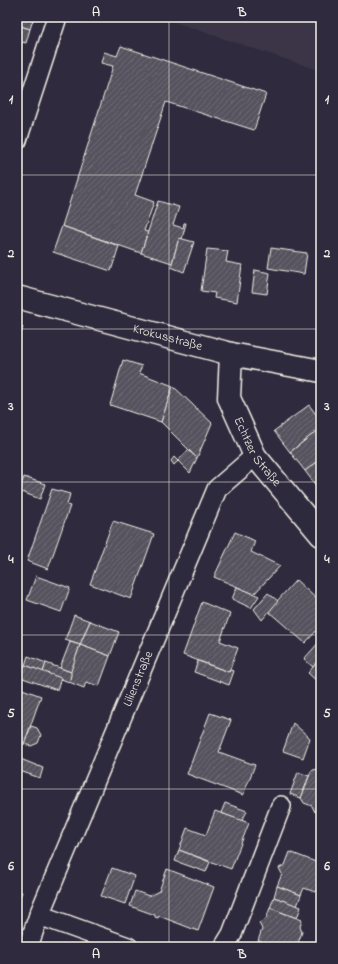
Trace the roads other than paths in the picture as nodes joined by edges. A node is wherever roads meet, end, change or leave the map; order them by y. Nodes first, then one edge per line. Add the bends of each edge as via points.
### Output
1 (57, 17) edge
2 (17, 140) edge
3 (17, 296) edge
4 (231, 354) junction
5 (321, 371) edge
6 (255, 456) junction
7 (321, 535) edge
8 (281, 806) dead end
9 (39, 915) junction
10 (28, 947) edge
11 (128, 947) edge
12 (224, 947) edge

1 - 2 street
3 - 4 street, Krokusstraße
4 - 5 street, Krokusstraße
4 - 6 street, Echtzer Straße via 229,398
6 - 7 street, Echtzer Straße
6 - 9 street, Lilienstraße via 217,489
8 - 12 street via 232,934
9 - 10 street, Lilienstraße
9 - 11 street

